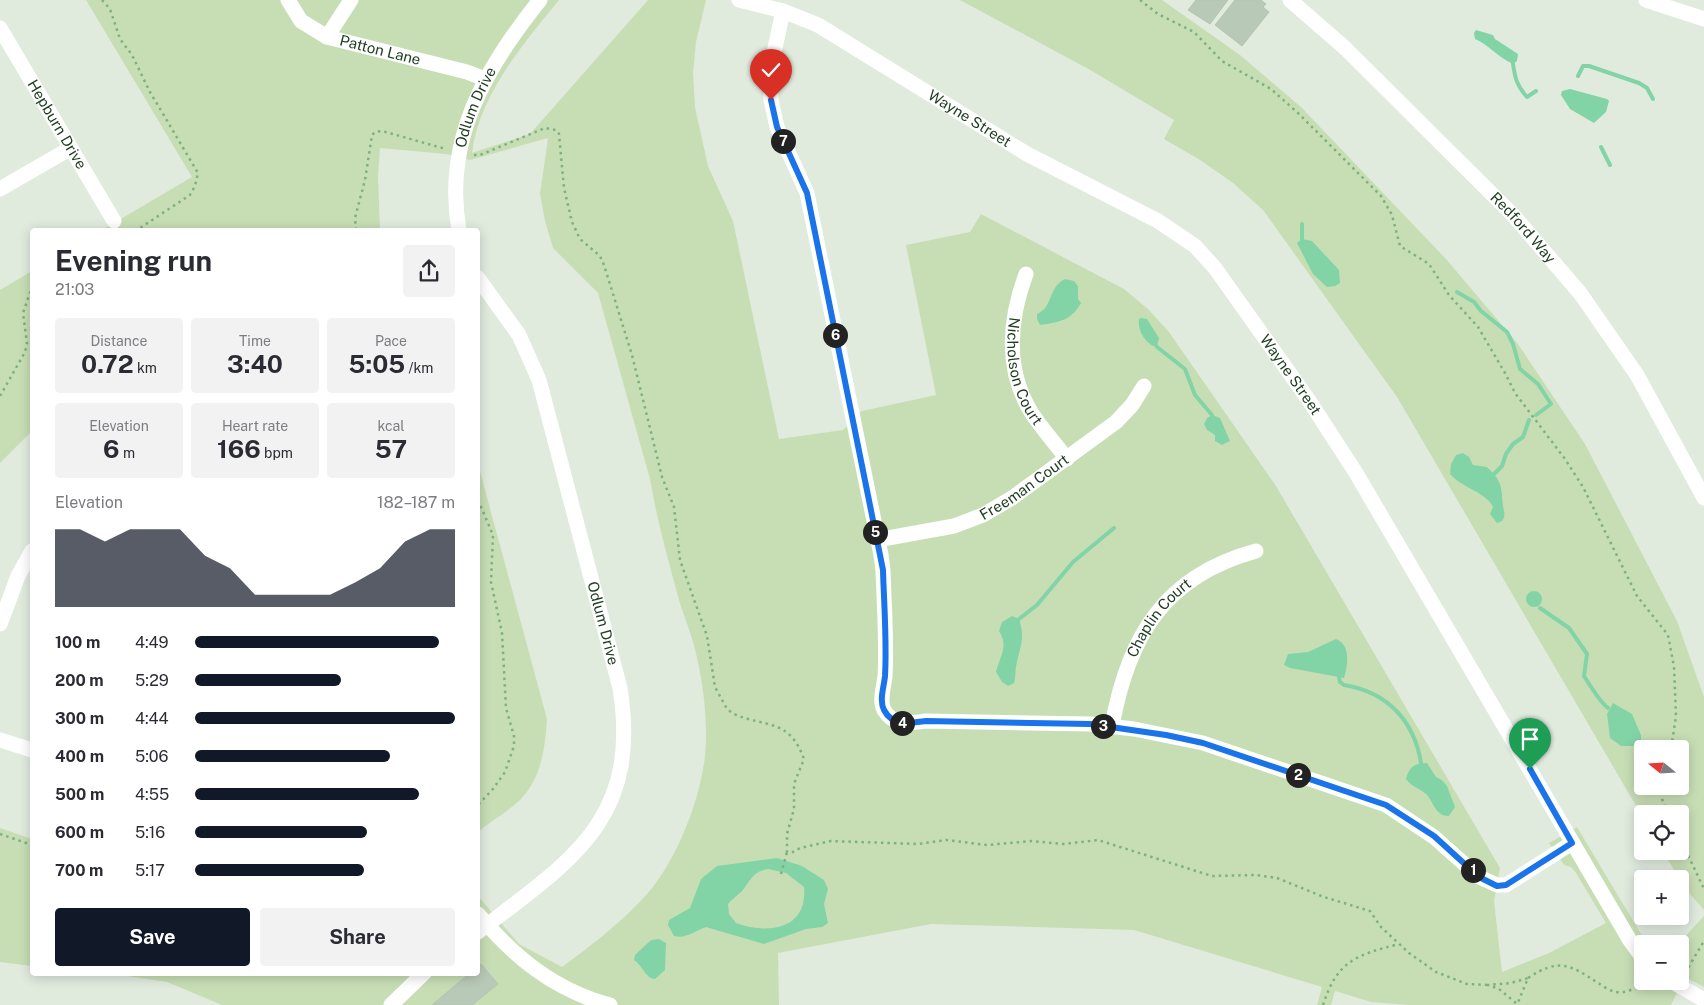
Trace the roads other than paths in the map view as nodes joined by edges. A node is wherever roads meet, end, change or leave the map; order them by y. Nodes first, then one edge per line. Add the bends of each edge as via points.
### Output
1 (288, 0) edge
2 (352, 0) edge
3 (540, 0) edge
4 (739, 0) edge
5 (1290, 0) edge
6 (1646, 0) edge
7 (783, 11) junction
8 (1704, 19) edge
9 (0, 28) edge
10 (327, 37) junction
11 (485, 79) junction
12 (71, 148) junction
13 (0, 189) edge
14 (114, 221) dead end
15 (460, 228) edge
16 (1026, 274) dead end
17 (480, 281) edge
18 (1144, 386) dead end
19 (1066, 459) junction
20 (1704, 498) edge
21 (877, 540) junction
22 (1256, 551) dead end
23 (30, 554) edge
24 (0, 624) edge
25 (1112, 726) junction
26 (0, 740) edge
27 (30, 749) edge
28 (1572, 843) junction
29 (481, 924) edge
30 (1634, 946) edge
31 (421, 976) edge
32 (1687, 990) edge
33 (1704, 1000) edge
34 (582, 1001) edge
35 (391, 1005) edge
36 (610, 1005) edge

1 - 10 street, Patton Lane via 300,21
2 - 10 street
3 - 11 street, Odlum Drive via 514,32
4 - 7 street, Wayne Street
5 - 20 street, Redford Way via 1345,48 1513,215 1580,293 1637,375
6 - 8 street
7 - 21 street via 770,72 771,100 777,127 807,193
7 - 28 street, Wayne Street via 818,25 1027,154 1171,229 1206,257 1310,402 1351,466
9 - 12 street, Hepburn Drive
10 - 11 street, Patton Lane
11 - 15 street, Odlum Drive via 460,152 455,183 455,208
12 - 13 street
12 - 14 street, Hepburn Drive
16 - 19 street, Nicholson Court via 1013,317 1014,365 1023,397
17 - 29 street, Odlum Drive via 519,335 539,380 625,716 620,773 598,826 558,870
18 - 19 street, Freeman Court via 1116,422
19 - 21 street, Freeman Court via 984,515 954,526
21 - 25 street via 883,570 885,676 882,705 896,722
22 - 25 street, Chaplin Court via 1237,556 1199,575 1164,604 1140,637 1125,668
23 - 24 street
25 - 28 street via 1203,743 1386,805 1434,836 1479,877 1497,886 1506,885
26 - 27 street
28 - 30 street, Wayne Street
29 - 34 street via 527,965
31 - 35 street
32 - 33 street
34 - 36 street

